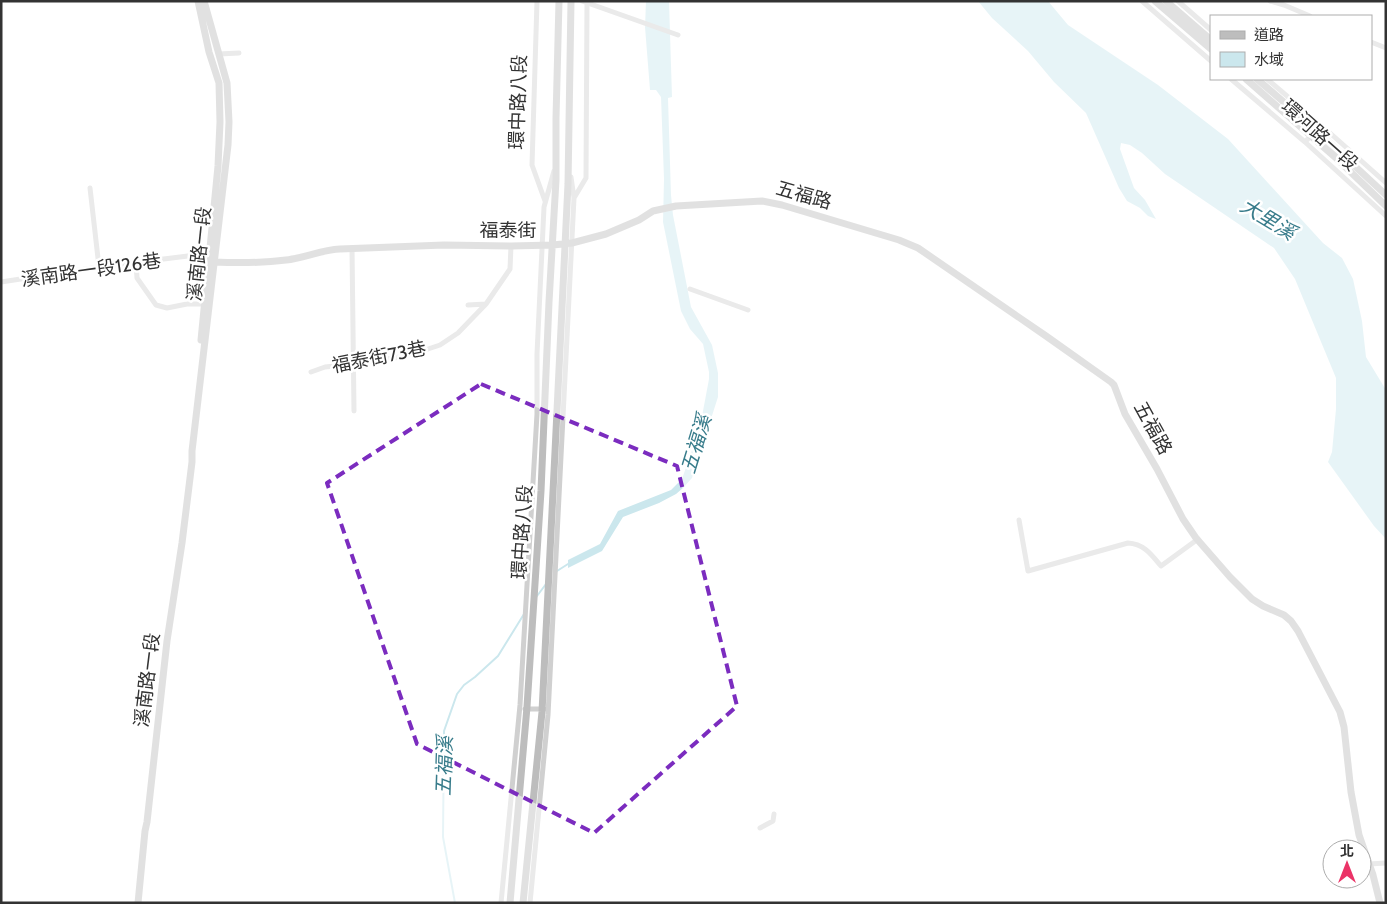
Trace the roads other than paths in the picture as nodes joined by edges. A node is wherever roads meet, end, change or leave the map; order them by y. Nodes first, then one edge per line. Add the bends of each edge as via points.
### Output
1 (198, 1) edge
2 (204, 1) edge
3 (537, 1) edge
4 (559, 1) edge
5 (571, 1) edge
6 (1142, 1) edge
7 (1155, 1) edge
8 (1166, 1) edge
9 (1178, 1) edge
10 (1270, 1) edge
11 (585, 2) edge
12 (1308, 15) edge
13 (1210, 29) edge
14 (678, 35) dead end
15 (1210, 39) edge
16 (1372, 42) edge
17 (1210, 48) edge
18 (1386, 48) edge
19 (215, 52) junction
20 (239, 53) dead end
21 (1210, 60) edge
22 (1232, 80) edge
23 (1247, 80) edge
24 (1258, 80) edge
25 (1269, 80) edge
26 (1316, 130) junction
27 (1305, 142) junction
28 (556, 163) junction
29 (568, 164) junction
30 (1386, 183) edge
31 (90, 188) dead end
32 (1386, 195) edge
33 (574, 198) junction
34 (545, 202) junction
35 (1386, 206) edge
36 (657, 210) joint
37 (1386, 216) edge
38 (568, 244) junction
39 (553, 245) junction
40 (511, 246) junction
41 (543, 246) junction
42 (352, 248) junction
43 (210, 255) junction
44 (214, 262) junction
45 (136, 263) junction
46 (99, 268) junction
47 (1, 282) edge
48 (690, 289) dead end
49 (207, 301) junction
50 (486, 304) junction
51 (468, 305) dead end
52 (748, 310) dead end
53 (354, 364) junction
54 (311, 372) dead end
55 (354, 411) dead end
56 (1020, 520) dead end
57 (1198, 540) junction
58 (553, 560) junction
59 (530, 600) junction
60 (523, 709) junction
61 (545, 709) junction
62 (774, 814) dead end
63 (760, 828) dead end
64 (1361, 839) edge
65 (1386, 863) edge
66 (1372, 864) edge
67 (1372, 875) edge
68 (138, 903) edge
69 (501, 903) edge
70 (510, 903) edge
71 (523, 903) edge
72 (530, 903) edge
73 (1380, 903) edge

1 - 19 street
2 - 19 street
3 - 34 street, 環中路八段 via 532,165
4 - 28 street, 環中路八段
5 - 29 street, 環中路八段
6 - 21 street
7 - 17 street
8 - 15 street
9 - 13 street
10 - 12 street
11 - 14 street
11 - 33 street, 環中路八段 via 586,178
16 - 18 street
19 - 20 street
19 - 43 street, 溪南路一段 via 220,151
19 - 44 street, 溪南路一段 via 227,83 229,122
22 - 27 street, 環河路一段
23 - 26 street, 環河路一段
24 - 26 street, 環河路一段
25 - 26 street, 環河路一段
26 - 27 street
26 - 30 street, 環河路一段
26 - 32 street, 環河路一段
26 - 35 street, 環河路一段
27 - 37 street, 環河路一段
28 - 34 street, 環中路八段
28 - 39 street, 環中路八段
29 - 33 street, 環中路八段
29 - 38 street, 環中路八段
31 - 46 street
33 - 38 street, 環中路八段
34 - 41 street, 環中路八段
36 - 38 street, 福泰街 via 606,234
36 - 57 street, 五福路 via 762,200 918,248 1114,385 1124,414
38 - 39 street, 福泰街
38 - 58 street, 環中路八段
39 - 41 street, 福泰街
39 - 59 street, 環中路八段 via 541,491 535,579
40 - 41 street, 福泰街
40 - 42 street, 福泰街
40 - 50 street, 福泰街73巷 via 510,269
41 - 59 street, 環中路八段
42 - 44 street, 福泰街 via 326,250 286,260
42 - 53 street
43 - 44 street
43 - 45 street, 溪南路一段126巷
43 - 49 street, 溪南路一段
44 - 49 street, 溪南路一段
45 - 46 street, 溪南路一段126巷
45 - 49 street via 137,278 156,305 168,308
46 - 47 street, 溪南路一段126巷
48 - 52 street
49 - 68 street, 溪南路一段 via 192,462 167,641
50 - 51 street
50 - 53 street, 福泰街73巷 via 458,333 440,344 400,357
53 - 54 street, 福泰街73巷
53 - 55 street
56 - 57 street via 1028,571 1128,543 1138,544 1161,566
57 - 64 street, 五福路 via 1252,599 1284,615 1298,631 1340,712
58 - 61 street, 環中路八段 via 548,601
58 - 61 street, 環中路八段 via 555,597
59 - 60 street, 環中路八段
59 - 60 street, 環中路八段 via 524,633
60 - 61 street
60 - 69 street, 環中路八段
60 - 70 street, 環中路八段
61 - 71 street, 環中路八段
61 - 72 street, 環中路八段
62 - 63 street via 774,821
65 - 66 street
67 - 73 street, 五福路

